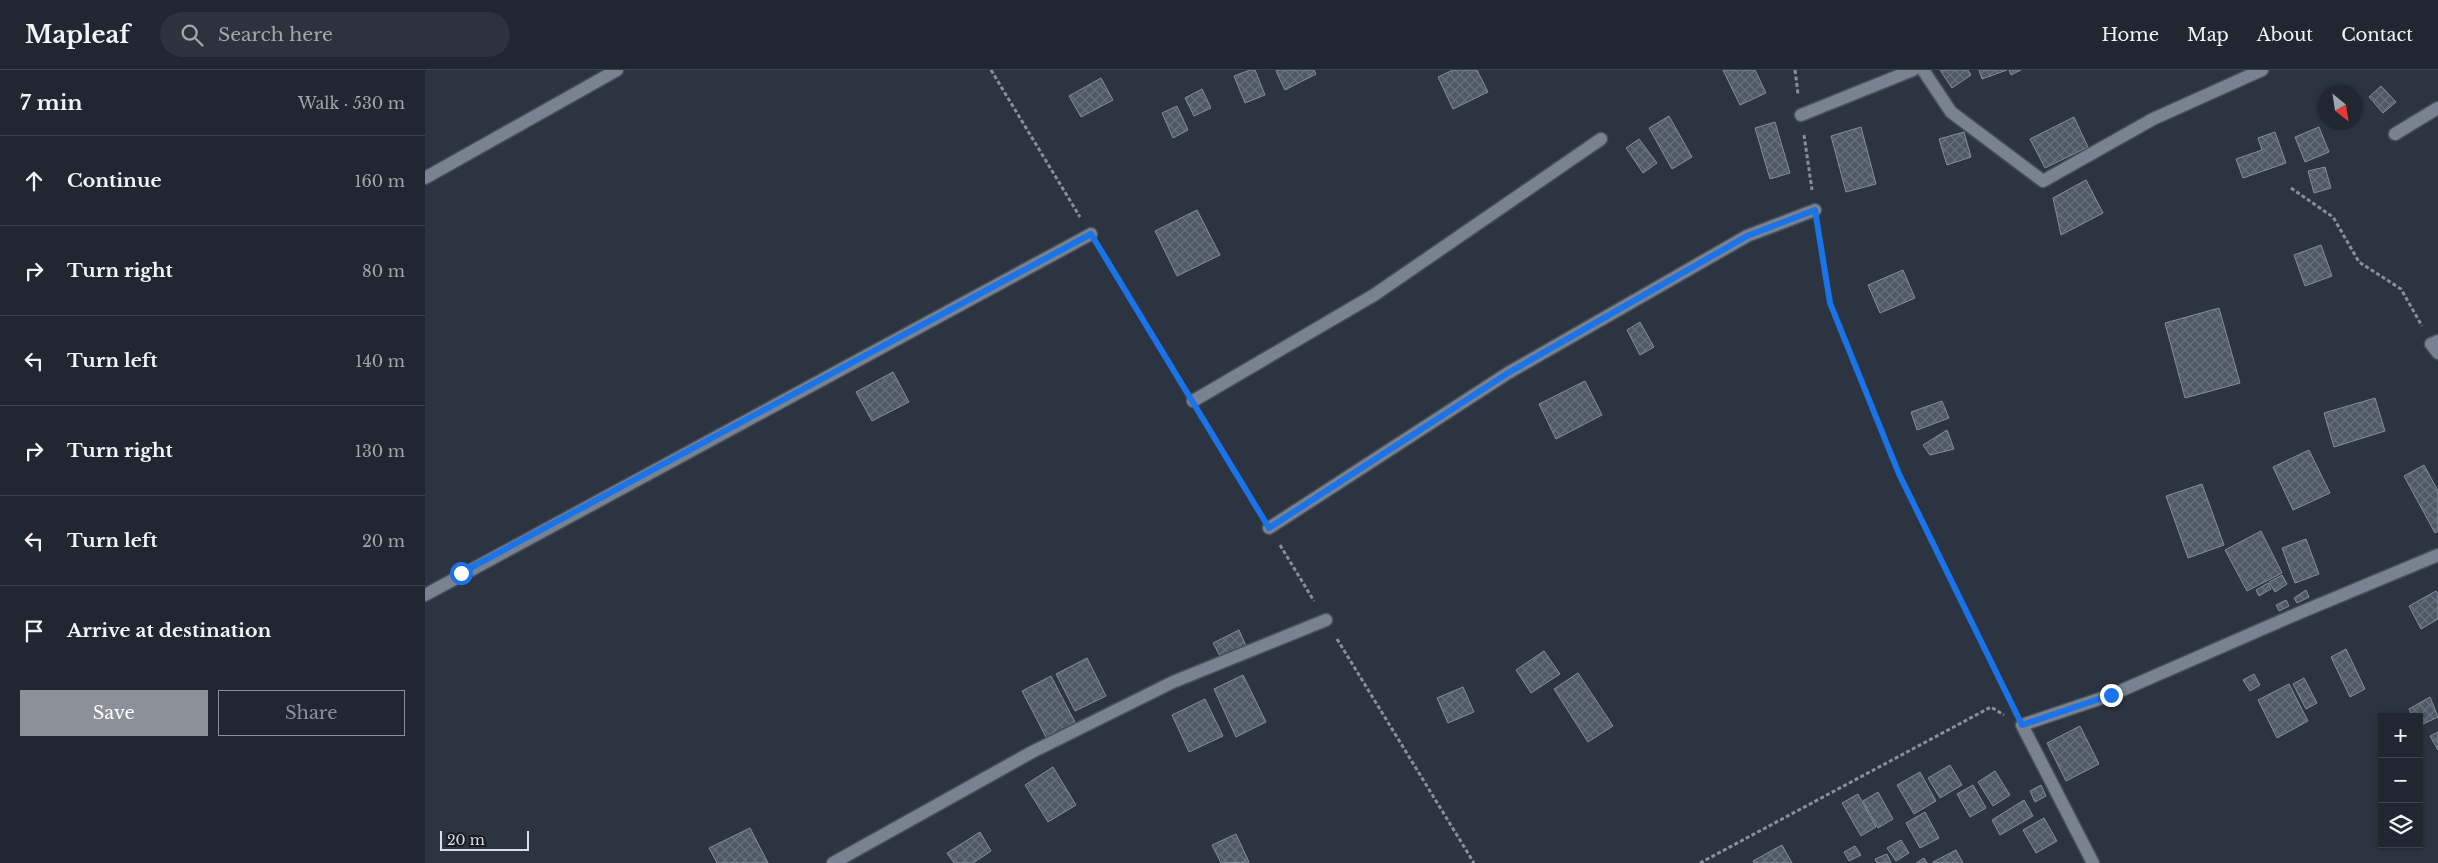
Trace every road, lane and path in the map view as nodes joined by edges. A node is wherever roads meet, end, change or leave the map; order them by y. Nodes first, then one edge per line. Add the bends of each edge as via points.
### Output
1 (617, 70) edge
2 (991, 70) edge
3 (1795, 70) edge
4 (1913, 70) edge
5 (1923, 70) edge
6 (2262, 70) edge
7 (2438, 108) edge
8 (1801, 115) junction
9 (2395, 134) dead end
10 (1601, 139) dead end
11 (425, 178) edge
12 (2291, 188) dead end
13 (1815, 210) junction
14 (1091, 234) junction
15 (2436, 346) edge
16 (1193, 401) junction
17 (1269, 528) junction
18 (2438, 555) edge
19 (425, 595) edge
20 (1326, 620) junction
21 (2022, 725) junction
22 (833, 863) edge
23 (1474, 863) edge
24 (1700, 863) edge
25 (2093, 863) edge

1 - 11 street
2 - 14 path
3 - 8 path
4 - 8 street
5 - 6 street via 1951,112 2043,181 2153,119
7 - 9 street
8 - 13 path
10 - 16 street via 1374,296
12 - 15 path via 2333,218 2359,262 2401,289
13 - 17 street via 1747,236 1508,373
13 - 21 path via 1830,303 1899,474
14 - 16 path
14 - 19 street
16 - 17 path
17 - 20 path
18 - 21 street via 2111,695
20 - 22 street via 1173,682 1032,752
20 - 23 path
21 - 24 path via 1991,707
21 - 25 street

